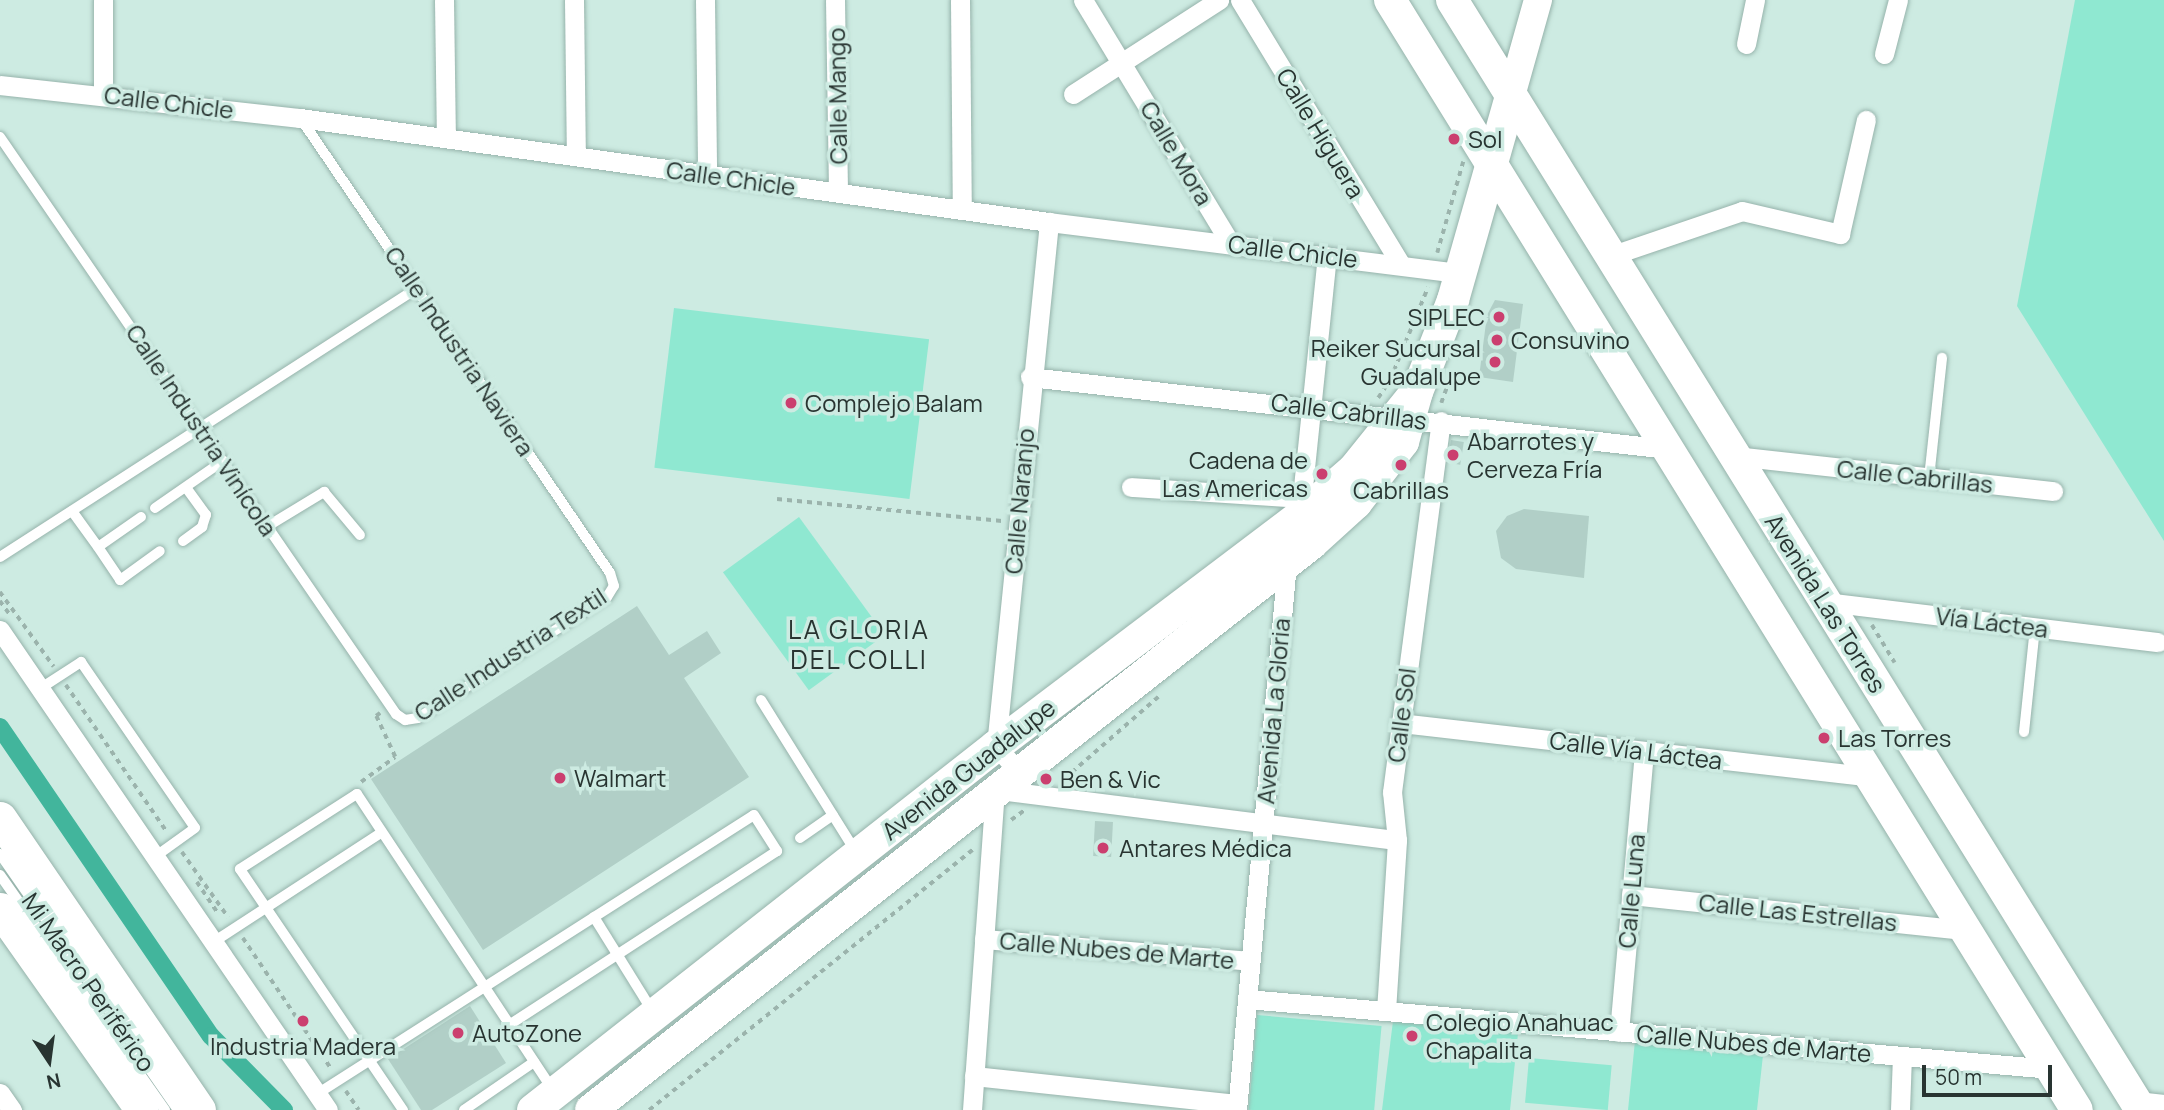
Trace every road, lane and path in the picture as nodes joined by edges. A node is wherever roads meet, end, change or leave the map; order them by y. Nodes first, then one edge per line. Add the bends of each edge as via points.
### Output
1 (103, 0) edge
2 (444, 0) edge
3 (574, 0) edge
4 (705, 0) edge
5 (835, 0) edge
6 (960, 0) edge
7 (1083, 0) edge
8 (1219, 0) edge
9 (1240, 0) edge
10 (1390, 0) edge
11 (1452, 0) edge
12 (1538, 0) edge
13 (1755, 0) edge
14 (1898, 0) edge
15 (1746, 44) dead end
16 (1884, 54) dead end
17 (1122, 63) junction
18 (0, 85) edge
19 (103, 94) junction
20 (1073, 94) dead end
21 (1511, 96) junction
22 (300, 118) junction
23 (1866, 120) dead end
24 (0, 136) edge
25 (446, 138) junction
26 (576, 156) junction
27 (1474, 164) junction
28 (707, 174) junction
29 (838, 192) junction
30 (962, 210) junction
31 (1049, 222) junction
32 (1231, 243) junction
33 (1326, 256) junction
34 (1610, 256) junction
35 (1401, 265) junction
36 (1444, 272) junction
37 (416, 288) junction
38 (1432, 299) dead end
39 (1942, 358) dead end
40 (1030, 377) junction
41 (1311, 406) junction
42 (1389, 419) junction
43 (1441, 421) junction
44 (201, 428) junction
45 (1668, 449) junction
46 (1735, 456) junction
47 (223, 461) junction
48 (1929, 478) junction
49 (186, 487) junction
50 (1131, 487) dead end
51 (2053, 491) dead end
52 (777, 499) dead end
53 (1301, 507) junction
54 (155, 508) dead end
55 (72, 511) junction
56 (141, 517) dead end
57 (1018, 523) junction
58 (268, 526) junction
59 (360, 535) dead end
60 (183, 541) dead end
61 (98, 547) junction
62 (160, 551) dead end
63 (0, 557) edge
64 (1287, 563) junction
65 (614, 586) joint
66 (1826, 602) junction
67 (2035, 627) junction
68 (0, 630) edge
69 (2158, 642) dead end
70 (41, 688) junction
71 (761, 700) dead end
72 (382, 712) dead end
73 (405, 720) joint
74 (1400, 723) junction
75 (2024, 732) dead end
76 (996, 746) junction
77 (1644, 751) junction
78 (1871, 777) junction
79 (1004, 785) junction
80 (357, 794) junction
81 (833, 815) junction
82 (0, 818) edge
83 (1263, 823) junction
84 (382, 832) junction
85 (992, 835) junction
86 (800, 838) dead end
87 (1397, 840) junction
88 (0, 854) edge
89 (156, 856) junction
90 (858, 856) junction
91 (0, 875) edge
92 (1631, 895) junction
93 (267, 907) junction
94 (0, 909) edge
95 (594, 917) junction
96 (1966, 930) junction
97 (984, 939) junction
98 (215, 941) junction
99 (617, 955) junction
100 (1250, 961) junction
101 (484, 987) junction
102 (1247, 999) junction
103 (1386, 1011) junction
104 (655, 1014) junction
105 (509, 1025) junction
106 (1619, 1032) junction
107 (1902, 1056) junction
108 (368, 1061) junction
109 (534, 1062) junction
110 (2052, 1069) junction
111 (974, 1076) junction
112 (0, 1093) edge
113 (544, 1102) edge
114 (322, 1104) edge
115 (2147, 1105) edge
116 (1237, 1107) edge
117 (399, 1109) edge
118 (12, 1110) edge
119 (142, 1110) edge
120 (164, 1110) edge
121 (178, 1110) edge
122 (199, 1110) edge
123 (464, 1110) edge
124 (591, 1110) edge
125 (649, 1110) edge
126 (972, 1110) edge
127 (1900, 1110) edge
128 (2077, 1110) edge

1 - 19 street
2 - 25 street
3 - 26 street
4 - 28 street
5 - 29 street, Calle Mango
6 - 30 street
7 - 17 street, Calle Mora
8 - 17 street
9 - 35 street, Calle Higuera
10 - 27 main road
11 - 21 main road, Avenida Las Torres
12 - 21 main road
13 - 15 street
14 - 16 street
17 - 20 street
17 - 32 street, Calle Mora
18 - 19 street, Calle Chicle
19 - 22 street, Calle Chicle
21 - 27 main road
21 - 34 main road, Avenida Las Torres
22 - 25 street, Calle Chicle
22 - 37 lane, Calle Industria Naviera
23 - 34 street via 1840,234 1742,211
24 - 44 lane, Calle Industria Vinícola
25 - 26 street, Calle Chicle
26 - 28 street, Calle Chicle
27 - 36 main road
27 - 36 path
27 - 45 main road
28 - 29 street, Calle Chicle
29 - 30 street, Calle Chicle
30 - 31 street, Calle Chicle
31 - 32 street, Calle Chicle
31 - 40 street, Calle Naranjo
32 - 33 street, Calle Chicle
33 - 35 street, Calle Chicle
33 - 41 street
34 - 46 main road, Avenida Las Torres
35 - 36 street, Calle Chicle
36 - 38 path
36 - 42 path via 1390,380
36 - 42 main road via 1417,392
37 - 44 lane
37 - 65 lane, Calle Industria Naviera via 610,573
39 - 48 lane
40 - 41 street, Calle Cabrillas
40 - 57 street, Calle Naranjo
41 - 42 street, Calle Cabrillas
41 - 53 street
42 - 43 street, Calle Cabrillas
42 - 53 main road, Avenida Guadalupe via 1354,469
42 - 64 main road, Avenida Guadalupe via 1394,459 1356,503
43 - 45 street, Calle Cabrillas
43 - 74 street, Calle Sol
44 - 47 lane, Calle Industria Vinícola
44 - 55 lane
45 - 78 main road
46 - 48 street, Calle Cabrillas
46 - 66 main road, Avenida Las Torres
47 - 49 lane
47 - 58 lane, Calle Industria Vinícola
48 - 51 street, Calle Cabrillas
49 - 54 lane
49 - 60 lane via 205,515 202,527
50 - 53 street
52 - 57 path
53 - 76 main road, Avenida Guadalupe
55 - 61 lane
55 - 63 lane
56 - 61 lane
57 - 76 street, Calle Naranjo
58 - 59 lane via 324,492
58 - 73 lane, Calle Industria Vinícola via 396,714
61 - 62 lane via 120,580
64 - 79 main road, Avenida Guadalupe
64 - 83 street, Avenida La Gloria
65 - 73 lane, Calle Industria Textil via 607,597 418,718
66 - 67 street, Vía Láctea
66 - 115 main road, Avenida Las Torres
67 - 69 street, Vía Láctea
67 - 75 lane
68 - 70 street
70 - 89 street
70 - 89 lane via 80,662 195,828
71 - 81 lane
72 - 80 path via 376,716 395,757 356,786
74 - 77 street, Calle Vía Láctea
74 - 87 street, Calle Sol via 1392,792
76 - 79 street
76 - 90 main road, Avenida Guadalupe
77 - 78 street, Calle Vía Láctea
77 - 92 street, Calle Luna
78 - 96 main road
79 - 83 street
79 - 85 street
79 - 124 main road, Avenida Guadalupe
80 - 84 lane
80 - 93 lane via 240,869
81 - 86 lane
81 - 90 lane
82 - 122 highway
83 - 87 street
83 - 100 street, Avenida La Gloria
84 - 93 lane
84 - 101 lane
85 - 97 street
85 - 125 path
87 - 103 street, Calle Sol
88 - 121 lane, Mi Macro Periférico
89 - 98 street
90 - 104 main road, Avenida Guadalupe
91 - 120 lane, Mi Macro Periférico
92 - 96 street, Calle Las Estrellas
92 - 106 street, Calle Luna
93 - 98 lane
93 - 108 lane
94 - 119 highway
95 - 99 lane
95 - 99 lane via 754,815 777,851
95 - 101 lane
96 - 110 main road
97 - 100 street, Calle Nubes de Marte
97 - 111 street
98 - 114 street
99 - 104 lane
99 - 105 lane
100 - 102 street, Avenida La Gloria
101 - 105 lane
101 - 108 lane
102 - 103 street, Calle Nubes de Marte
102 - 116 street, Avenida La Gloria
103 - 106 street, Calle Nubes de Marte
104 - 113 main road, Avenida Guadalupe
105 - 109 lane
106 - 107 street, Calle Nubes de Marte
107 - 110 street, Calle Nubes de Marte
107 - 127 street
108 - 114 lane
108 - 117 lane
109 - 113 lane
109 - 123 lane
110 - 128 main road
111 - 116 street
111 - 126 street
112 - 118 street

